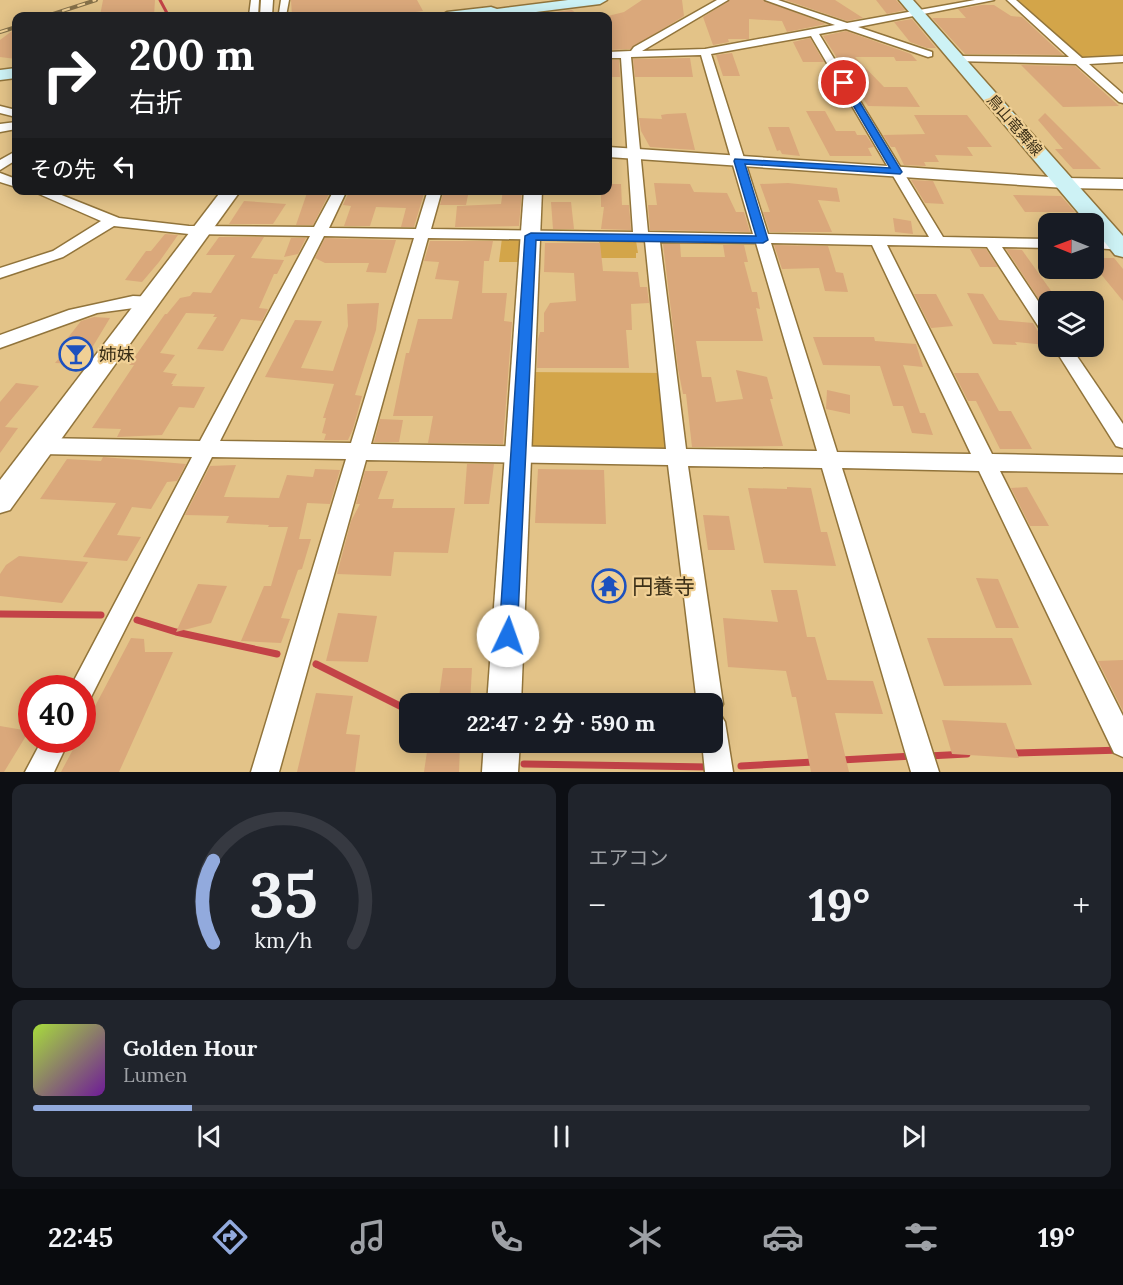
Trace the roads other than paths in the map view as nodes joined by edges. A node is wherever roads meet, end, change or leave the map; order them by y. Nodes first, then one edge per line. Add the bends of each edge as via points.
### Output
1 (573, 0) edge
2 (600, 0) edge
3 (724, 0) edge
4 (769, 0) edge
5 (990, 0) edge
6 (1011, 0) edge
7 (912, 7) edge
8 (512, 12) edge
9 (514, 12) edge
10 (846, 27) junction
11 (814, 33) junction
12 (705, 52) junction
13 (630, 54) junction
14 (928, 54) dead end
15 (612, 55) edge
16 (1123, 58) edge
17 (959, 59) junction
18 (1081, 61) junction
19 (1123, 100) edge
20 (612, 152) edge
21 (636, 154) junction
22 (739, 161) junction
23 (897, 172) junction
24 (1065, 183) junction
25 (1123, 184) edge
26 (49, 195) edge
27 (228, 195) edge
28 (338, 195) edge
29 (434, 195) edge
30 (534, 195) edge
31 (113, 220) junction
32 (202, 230) junction
33 (320, 232) junction
34 (422, 234) junction
35 (531, 236) junction
36 (646, 238) junction
37 (763, 240) junction
38 (878, 242) junction
39 (939, 242) junction
40 (991, 242) junction
41 (1038, 243) edge
42 (1104, 245) edge
43 (1121, 246) edge
44 (0, 273) edge
45 (150, 301) junction
46 (1038, 313) edge
47 (0, 342) edge
48 (1068, 357) edge
49 (1123, 440) edge
50 (41, 446) junction
51 (207, 449) junction
52 (358, 452) junction
53 (518, 454) junction
54 (677, 457) junction
55 (830, 460) junction
56 (985, 462) junction
57 (1123, 465) edge
58 (0, 501) edge
59 (89, 675) edge
60 (505, 693) edge
61 (709, 693) edge
62 (1123, 744) edge
63 (49, 753) edge
64 (501, 753) edge
65 (716, 753) edge
66 (39, 772) edge
67 (265, 772) edge
68 (500, 772) edge
69 (719, 772) edge
70 (925, 772) edge

1 - 8 main road
2 - 9 main road
3 - 13 street
4 - 10 street
5 - 7 street
6 - 18 street
7 - 10 street
7 - 17 main road, 鳥山竜舞線
10 - 11 street
10 - 14 street
11 - 12 street
11 - 23 street
12 - 13 street
12 - 22 street
13 - 15 street
13 - 21 street
16 - 18 street
17 - 18 street
17 - 24 main road, 鳥山竜舞線
18 - 19 street
20 - 21 street
21 - 22 street
21 - 36 street
22 - 23 street
22 - 37 street
23 - 24 street
23 - 39 street
24 - 25 street
24 - 43 main road, 鳥山竜舞線
26 - 31 street
27 - 32 street
28 - 33 street
29 - 34 street
30 - 35 street
31 - 32 street
31 - 44 street via 58,254
32 - 33 street
32 - 45 street
33 - 34 street
33 - 51 street
34 - 35 street
34 - 52 street
35 - 36 street
35 - 53 street
36 - 37 street
36 - 54 street
37 - 38 street
37 - 55 street
38 - 39 street
38 - 56 street
39 - 40 street
40 - 41 street
40 - 46 street
42 - 43 street
45 - 47 street via 112,303
45 - 50 street
48 - 49 street
50 - 51 street
50 - 58 street
51 - 52 street
51 - 59 street
52 - 53 street
52 - 67 street
53 - 54 street
53 - 60 street
54 - 55 street
54 - 61 street
55 - 56 street
55 - 70 street
56 - 57 street
56 - 62 street
63 - 66 street
64 - 68 street
65 - 69 street

